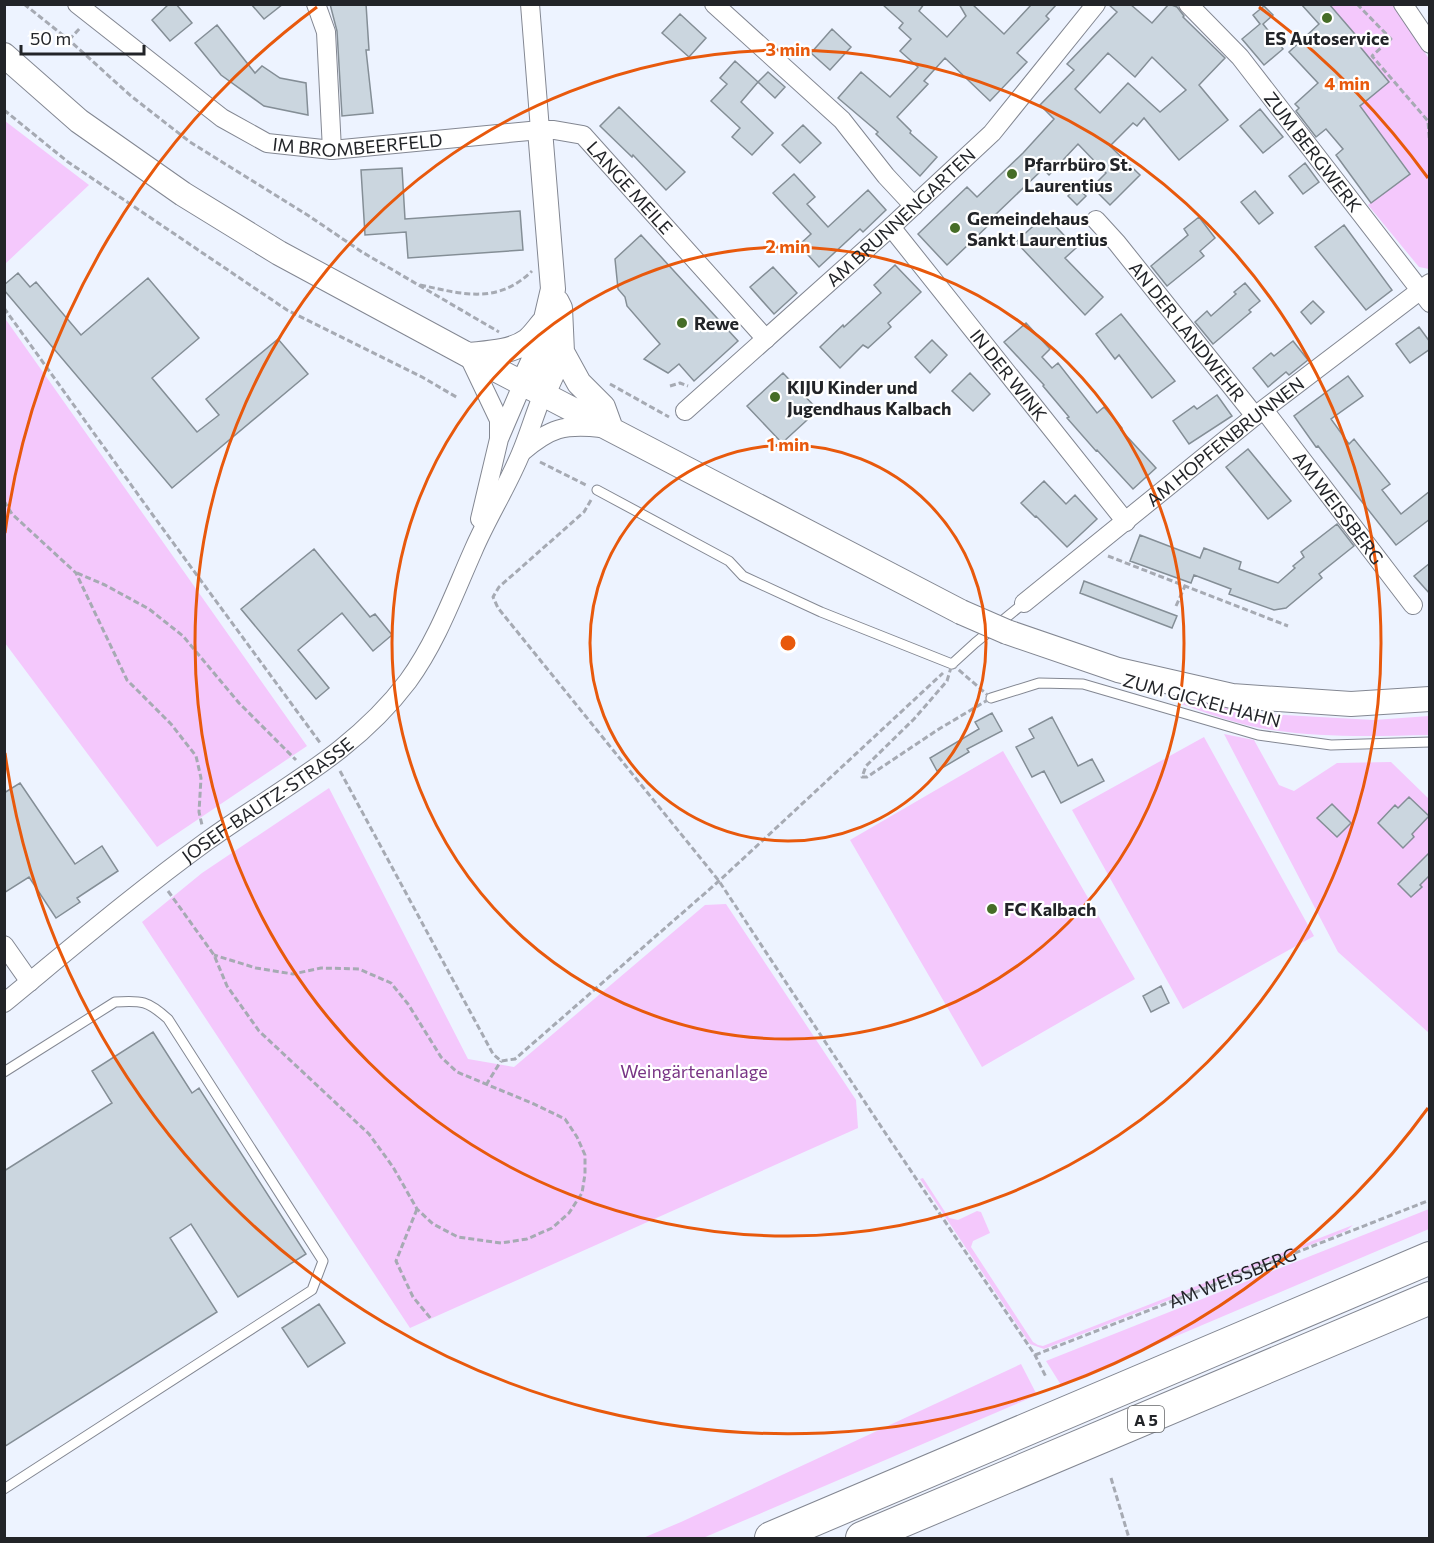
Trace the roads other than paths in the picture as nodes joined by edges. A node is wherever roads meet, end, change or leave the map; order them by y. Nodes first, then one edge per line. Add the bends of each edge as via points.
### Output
1 (316, 4) edge
2 (530, 4) edge
3 (714, 4) edge
4 (1096, 4) edge
5 (1188, 4) edge
6 (1403, 4) edge
7 (90, 8) edge
8 (1430, 44) edge
9 (4, 56) edge
10 (540, 130) junction
11 (332, 150) junction
12 (914, 206) junction
13 (1096, 220) dead end
14 (891, 227) junction
15 (553, 289) junction
16 (1426, 292) edge
17 (548, 318) junction
18 (766, 339) junction
19 (562, 352) junction
20 (468, 355) junction
21 (533, 388) junction
22 (685, 411) road end
23 (1259, 413) junction
24 (611, 429) junction
25 (499, 439) junction
26 (521, 453) junction
27 (597, 490) road end
28 (1126, 522) junction
29 (473, 550) junction
30 (1023, 603) joint
31 (1413, 605) dead end
32 (991, 698) road end
33 (1430, 699) edge
34 (1430, 742) edge
35 (4, 945) edge
36 (30, 982) junction
37 (4, 1003) edge
38 (4, 1072) edge
39 (1430, 1258) edge
40 (1430, 1298) edge
41 (4, 1489) edge
42 (771, 1539) edge
43 (862, 1539) edge

1 - 11 street via 326,32
2 - 10 street
3 - 12 street via 842,120
4 - 12 street, AM BRUNNENGARTEN via 992,133
5 - 16 street, ZUM BERGWERK via 1240,57
6 - 8 street
7 - 11 street, IM BROMBEERFELD via 222,118 267,143
9 - 20 main road via 79,121 183,194 279,253
10 - 11 street, IM BROMBEERFELD
10 - 15 main road, JOSEF-BAUTZ-STRASSE
10 - 18 street, LANGE MEILE via 583,135
12 - 14 street, AM BRUNNENGARTEN
13 - 23 street, AN DER LANDWEHR
14 - 18 street, AM BRUNNENGARTEN
14 - 28 street, IN DER WINK
15 - 17 main road, JOSEF-BAUTZ-STRASSE
15 - 19 main road, JOSEF-BAUTZ-STRASSE via 560,308
16 - 23 street, AM HOPFENBRUNNEN
17 - 20 main road via 527,341 498,352
17 - 21 main road, JOSEF-BAUTZ-STRASSE
18 - 22 street, AM BRUNNENGARTEN
19 - 21 main road, JOSEF-BAUTZ-STRASSE
19 - 24 main road, JOSEF-BAUTZ-STRASSE via 579,383 603,407
20 - 21 main road
20 - 25 street, JOSEF-BAUTZ-STRASSE via 499,420
21 - 24 main road
21 - 25 street, JOSEF-BAUTZ-STRASSE
21 - 26 street, JOSEF-BAUTZ-STRASSE
23 - 28 street, AM HOPFENBRUNNEN
23 - 31 street, AM WEISSBERG
24 - 26 street, JOSEF-BAUTZ-STRASSE via 561,428 542,435
24 - 33 main road, bridge via 961,612 1006,632 1118,670 1232,696 1351,704
25 - 29 street, JOSEF-BAUTZ-STRASSE
26 - 29 street, JOSEF-BAUTZ-STRASSE
27 - 30 lane via 729,561 744,576 821,612 952,664
28 - 30 street, AM HOPFENBRUNNEN
29 - 36 street, JOSEF-BAUTZ-STRASSE via 432,643 375,720 332,757 208,840
32 - 34 lane, ZUM GICKELHAHN via 1039,683 1083,684 1258,735 1331,745
35 - 36 street
36 - 37 street, JOSEF-BAUTZ-STRASSE
38 - 41 lane via 115,1002 136,1000 154,1006 168,1019 323,1261 312,1290
39 - 42 highway, A 5
40 - 43 highway, A 5

